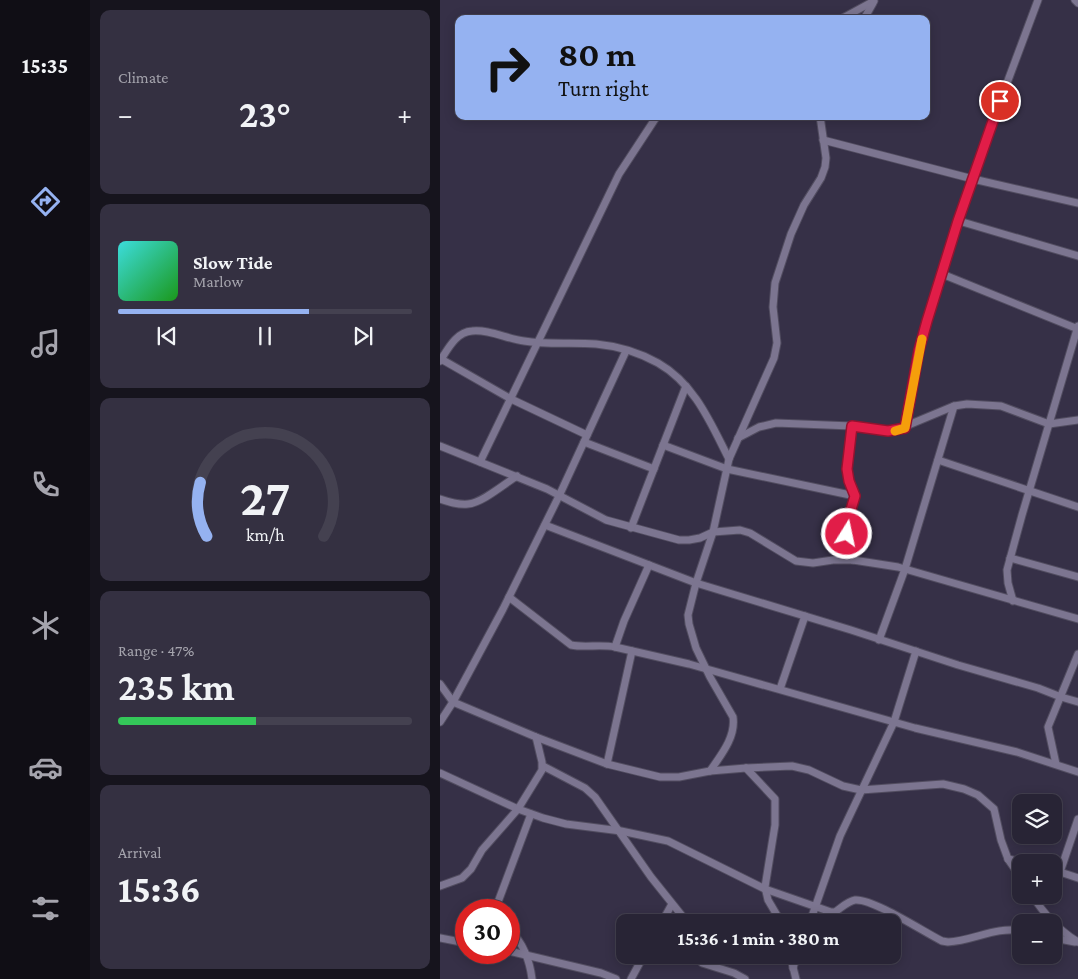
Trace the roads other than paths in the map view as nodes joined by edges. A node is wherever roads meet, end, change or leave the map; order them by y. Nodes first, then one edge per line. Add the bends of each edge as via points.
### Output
1 (1038, 0) edge
2 (1075, 0) edge
3 (874, 1) edge
4 (1078, 3) edge
5 (848, 15) edge
6 (866, 15) edge
7 (654, 120) edge
8 (820, 120) edge
9 (823, 140) junction
10 (973, 179) junction
11 (1078, 203) edge
12 (958, 221) junction
13 (1078, 256) edge
14 (942, 274) junction
15 (1078, 328) edge
16 (539, 343) junction
17 (626, 351) junction
18 (441, 360) edge
19 (686, 386) junction
20 (511, 399) junction
21 (954, 406) junction
22 (1078, 420) edge
23 (1049, 424) junction
24 (852, 426) junction
25 (905, 428) junction
26 (738, 438) junction
27 (585, 439) junction
28 (663, 445) junction
29 (440, 446) edge
30 (729, 459) junction
31 (938, 460) junction
32 (480, 462) junction
33 (727, 468) junction
34 (654, 469) junction
35 (517, 476) junction
36 (1029, 490) junction
37 (558, 496) junction
38 (855, 496) junction
39 (440, 499) edge
40 (1078, 507) edge
41 (544, 524) junction
42 (631, 528) junction
43 (712, 532) junction
44 (1010, 558) junction
45 (853, 560) junction
46 (649, 565) junction
47 (905, 569) junction
48 (1078, 577) edge
49 (696, 583) junction
50 (509, 597) junction
51 (1013, 601) junction
52 (805, 616) junction
53 (1078, 619) edge
54 (879, 640) junction
55 (615, 647) junction
56 (632, 651) junction
57 (916, 651) junction
58 (1078, 654) edge
59 (707, 670) junction
60 (440, 684) edge
61 (780, 689) junction
62 (1061, 697) junction
63 (454, 702) junction
64 (1078, 702) edge
65 (440, 722) edge
66 (894, 722) junction
67 (536, 737) junction
68 (608, 764) junction
69 (1056, 764) junction
70 (543, 766) junction
71 (746, 768) junction
72 (710, 771) junction
73 (1078, 772) edge
74 (440, 773) edge
75 (861, 790) junction
76 (518, 809) junction
77 (531, 814) junction
78 (1078, 819) edge
79 (621, 831) junction
80 (1008, 859) junction
81 (1062, 859) edge
82 (1012, 860) edge
83 (1012, 865) edge
84 (1062, 873) edge
85 (1078, 878) edge
86 (440, 886) edge
87 (765, 889) junction
88 (499, 899) edge
89 (672, 904) junction
90 (1040, 904) edge
91 (816, 906) junction
92 (666, 914) edge
93 (680, 914) edge
94 (776, 914) edge
95 (813, 914) edge
96 (1012, 931) edge
97 (440, 938) edge
98 (1062, 939) edge
99 (455, 941) edge
100 (1078, 942) edge
101 (520, 943) edge
102 (520, 953) edge
103 (525, 954) junction
104 (639, 964) edge
105 (705, 964) edge
106 (792, 964) edge
107 (794, 964) edge
108 (793, 968) junction
109 (532, 979) edge
110 (616, 979) edge
111 (631, 979) edge
112 (745, 979) edge
113 (796, 979) edge

1 - 10 street
2 - 4 street
3 - 5 street
3 - 6 street
7 - 16 street via 619,174
8 - 9 street
9 - 10 street
9 - 26 street via 826,158 822,178 804,205 791,234 775,283 774,358
10 - 11 street
10 - 12 street
12 - 13 street
12 - 14 street
14 - 15 street
14 - 25 street via 919,350
15 - 23 street
16 - 17 street via 597,344
16 - 18 street via 471,331 460,335
16 - 20 street
17 - 19 street via 658,363
17 - 27 street
18 - 20 street
19 - 28 street
19 - 30 street via 699,402
20 - 27 street
20 - 32 street
21 - 23 street via 1001,406
21 - 25 street
21 - 31 street
22 - 23 street
23 - 36 street
24 - 25 street via 888,431
24 - 26 street via 776,423 759,427
24 - 38 street via 847,469
26 - 30 street
27 - 34 street
27 - 37 street
28 - 33 street
28 - 34 street
29 - 32 street
30 - 33 street
31 - 36 street
31 - 47 street
32 - 35 street
33 - 38 street
33 - 43 street
34 - 42 street
35 - 37 street
35 - 39 street via 470,504
36 - 40 street
36 - 44 street
37 - 41 street
37 - 42 street via 606,520
38 - 45 street via 847,529
41 - 46 street
41 - 50 street
42 - 43 street via 679,540 700,538
43 - 45 street via 740,530 750,533 796,561
43 - 49 street
44 - 48 street
44 - 51 street via 1007,576
45 - 47 street
46 - 49 street
46 - 55 street
47 - 51 street
47 - 54 street
49 - 52 street
49 - 59 street via 688,620
50 - 55 street via 570,645
50 - 63 street
51 - 53 street
52 - 54 street
52 - 61 street
54 - 57 street
55 - 56 street
56 - 59 street
56 - 68 street
57 - 62 street
57 - 66 street
58 - 62 street
59 - 61 street
59 - 72 street via 734,722 730,738
60 - 63 street
61 - 66 street
62 - 64 street
62 - 69 street via 1048,730
63 - 65 street
63 - 67 street
66 - 69 street
66 - 75 street
67 - 68 street
67 - 70 street
68 - 72 street via 669,778
69 - 73 street
70 - 76 street
70 - 79 street via 590,792
71 - 72 street
71 - 75 street via 792,766
71 - 87 street via 775,799 775,825
74 - 76 street
75 - 80 street via 943,784 978,795 994,809
75 - 91 street via 836,843
76 - 77 street
76 - 86 street via 482,850 467,874
77 - 79 street via 566,824
77 - 88 street
78 - 81 street
79 - 87 street via 674,843
79 - 89 street
80 - 82 street
80 - 83 street
84 - 85 street
87 - 91 street
87 - 94 street
89 - 92 street
89 - 93 street
90 - 100 street via 1059,927
91 - 95 street
91 - 96 street via 835,912 851,901 862,901 948,942 988,932
97 - 99 street
98 - 100 street
101 - 103 street
102 - 103 street
103 - 109 street
103 - 110 street
104 - 111 street
105 - 112 street
106 - 108 street
107 - 108 street
108 - 113 street

